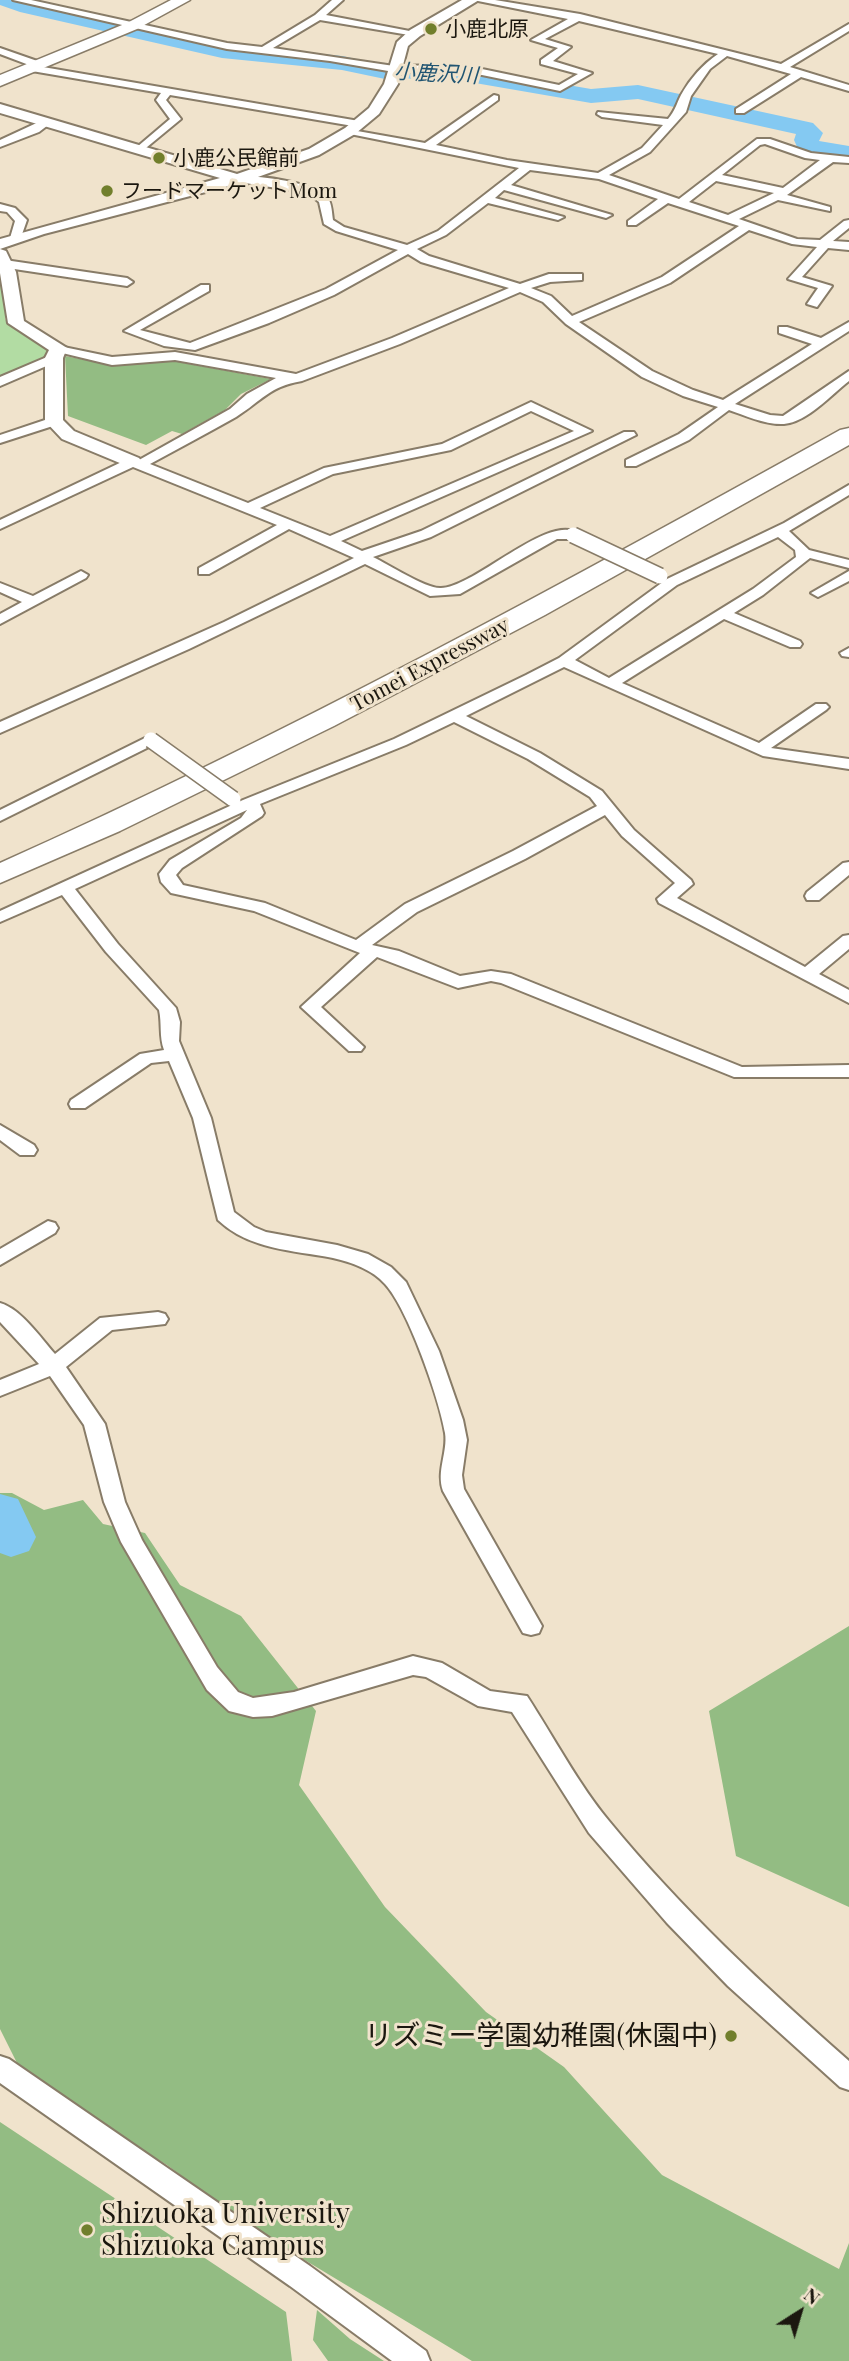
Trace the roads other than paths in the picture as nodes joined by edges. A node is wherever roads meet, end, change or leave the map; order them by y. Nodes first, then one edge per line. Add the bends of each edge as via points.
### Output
1 (18, 0) edge
2 (182, 0) edge
3 (338, 0) edge
4 (472, 0) edge
5 (478, 0) edge
6 (318, 16) junction
7 (580, 17) junction
8 (849, 27) edge
9 (126, 28) junction
10 (415, 33) junction
11 (0, 51) edge
12 (262, 51) junction
13 (724, 53) junction
14 (34, 67) junction
15 (782, 68) junction
16 (393, 72) junction
17 (800, 73) junction
18 (0, 81) edge
19 (849, 88) edge
20 (167, 92) junction
21 (494, 98) dead end
22 (0, 108) edge
23 (740, 111) dead end
24 (602, 114) dead end
25 (47, 122) junction
26 (671, 123) junction
27 (354, 128) junction
28 (0, 144) edge
29 (426, 147) junction
30 (141, 149) junction
31 (832, 157) junction
32 (849, 160) edge
33 (529, 166) junction
34 (600, 176) junction
35 (714, 177) junction
36 (239, 179) junction
37 (501, 186) junction
38 (781, 194) junction
39 (667, 198) junction
40 (486, 199) junction
41 (555, 201) junction
42 (681, 203) junction
43 (0, 207) edge
44 (618, 208) dead end
45 (826, 209) dead end
46 (537, 211) junction
47 (606, 215) junction
48 (558, 217) dead end
49 (728, 220) junction
50 (594, 222) dead end
51 (632, 223) dead end
52 (848, 223) edge
53 (747, 226) junction
54 (16, 239) junction
55 (824, 243) junction
56 (0, 244) edge
57 (849, 246) edge
58 (408, 249) junction
59 (3, 259) edge
60 (578, 277) dead end
61 (127, 282) dead end
62 (205, 288) dead end
63 (520, 288) junction
64 (813, 304) dead end
65 (570, 321) junction
66 (849, 326) edge
67 (783, 330) dead end
68 (822, 343) junction
69 (191, 347) junction
70 (56, 353) junction
71 (175, 356) junction
72 (849, 375) edge
73 (287, 377) junction
74 (0, 382) edge
75 (727, 406) junction
76 (849, 411) edge
77 (54, 421) junction
78 (629, 435) dead end
79 (849, 435) edge
80 (0, 439) edge
81 (137, 463) junction
82 (631, 463) dead end
83 (849, 489) edge
84 (248, 508) junction
85 (288, 524) junction
86 (0, 525) edge
87 (780, 531) junction
88 (330, 541) junction
89 (802, 552) junction
90 (363, 557) junction
91 (849, 565) edge
92 (204, 571) dead end
93 (81, 575) dead end
94 (849, 575) edge
95 (666, 579) junction
96 (0, 587) edge
97 (818, 593) dead end
98 (33, 601) junction
99 (724, 614) junction
100 (0, 620) edge
101 (795, 644) dead end
102 (564, 661) junction
103 (610, 684) junction
104 (821, 707) dead end
105 (455, 716) junction
106 (0, 728) edge
107 (760, 749) junction
108 (849, 764) edge
109 (242, 803) junction
110 (607, 807) junction
111 (0, 816) edge
112 (0, 848) edge
113 (849, 867) edge
114 (0, 874) edge
115 (65, 887) junction
116 (813, 896) dead end
117 (0, 917) edge
118 (849, 940) edge
119 (366, 948) junction
120 (807, 974) junction
121 (849, 997) edge
122 (355, 1047) dead end
123 (175, 1054) junction
124 (849, 1071) edge
125 (78, 1104) dead end
126 (0, 1130) edge
127 (27, 1150) dead end
128 (48, 1228) dead end
129 (0, 1258) edge
130 (0, 1310) edge
131 (158, 1319) dead end
132 (52, 1367) junction
133 (0, 1388) edge
134 (531, 1626) dead end
135 (0, 2068) edge
136 (849, 2078) edge
137 (416, 2361) edge

1 - 9 street
2 - 9 main road
3 - 6 street
4 - 10 street
5 - 7 street
6 - 10 street
6 - 12 street
7 - 13 street
7 - 16 street via 536,40 566,47 545,62 587,73 560,88 449,68
8 - 15 street
9 - 12 street
9 - 14 main road
10 - 16 street via 402,45
11 - 14 street
12 - 16 street via 330,58
13 - 15 street
13 - 26 street via 706,67
14 - 18 main road
14 - 20 street
15 - 17 street
16 - 27 street via 384,99
17 - 19 street
17 - 23 street
20 - 27 street
20 - 30 street via 161,100 176,119
21 - 29 street
22 - 25 street
24 - 26 street
25 - 28 street
25 - 30 street
26 - 34 street via 646,150
27 - 29 street
27 - 36 street via 314,152
29 - 33 street
30 - 36 street
31 - 32 street
31 - 35 street via 809,156 757,142
31 - 38 street
33 - 34 street
33 - 37 street
34 - 39 street
35 - 38 street
35 - 42 street
36 - 54 street
36 - 58 street via 312,191 324,201 328,222
37 - 40 street
37 - 41 street
38 - 45 street
38 - 49 street
39 - 42 street
39 - 51 street
40 - 46 street
40 - 58 street via 442,233
41 - 46 street
41 - 47 street
42 - 49 street
43 - 54 street via 21,220
44 - 47 street
46 - 48 street
47 - 50 street
49 - 53 street
52 - 55 street
53 - 55 street via 796,242
53 - 65 street via 666,280
54 - 56 street
55 - 57 street
55 - 64 street via 793,279 825,286
58 - 63 street via 425,259
58 - 69 street via 330,292
59 - 61 street
59 - 70 street via 16,323
60 - 63 street via 549,278
62 - 69 street via 130,331
63 - 65 street via 547,299
63 - 73 street via 397,341 297,378
65 - 75 street via 647,374
66 - 68 street
67 - 68 street
68 - 75 street
69 - 71 street
70 - 71 street via 112,360
70 - 74 street
70 - 77 street
71 - 73 street
72 - 75 street via 784,421
73 - 81 street via 235,412
75 - 82 street via 684,437
76 - 112 highway, Tomei Expressway via 572,565 238,740
77 - 80 street
77 - 81 street via 68,435
78 - 90 street via 426,534
79 - 114 highway, Tomei Expressway via 446,658 155,805
81 - 84 street
81 - 86 street
83 - 87 street
84 - 85 street
84 - 88 street via 329,471 446,447 531,406 585,431
85 - 88 street
85 - 92 street
87 - 89 street
87 - 95 street
88 - 90 street
89 - 91 street
89 - 99 street via 803,558 792,567
90 - 95 street, bridge via 435,593 460,590 553,535 566,533
90 - 106 street via 285,600
93 - 98 street
94 - 97 street
95 - 102 street
96 - 98 street
98 - 100 street
99 - 101 street
99 - 103 street
102 - 103 street
102 - 105 street
103 - 107 street
104 - 107 street
105 - 109 street via 335,770
105 - 110 street via 596,793
107 - 108 street
109 - 111 street, bridge via 152,740
109 - 115 street
109 - 119 street via 256,813 176,864 167,874 169,882 177,888 259,907
110 - 119 street via 399,914
110 - 120 street via 628,833 685,884 665,899
113 - 116 street
115 - 117 street
115 - 123 street via 111,948 167,1008
118 - 120 street
119 - 122 street via 332,990 310,1007
119 - 124 street via 458,982 505,978 740,1073
120 - 121 street
123 - 125 street via 146,1058
123 - 134 street via 202,1118 225,1215 235,1226 260,1238 347,1253 393,1279 408,1304 456,1435 451,1481 456,1496
126 - 127 street
128 - 129 street
130 - 132 street
131 - 132 street via 107,1323
132 - 133 street
132 - 136 street via 94,1424 111,1489 160,1594 216,1685 237,1704 270,1707 418,1665 437,1670 485,1700 519,1703 598,1826 676,1915 737,1978
135 - 137 street

